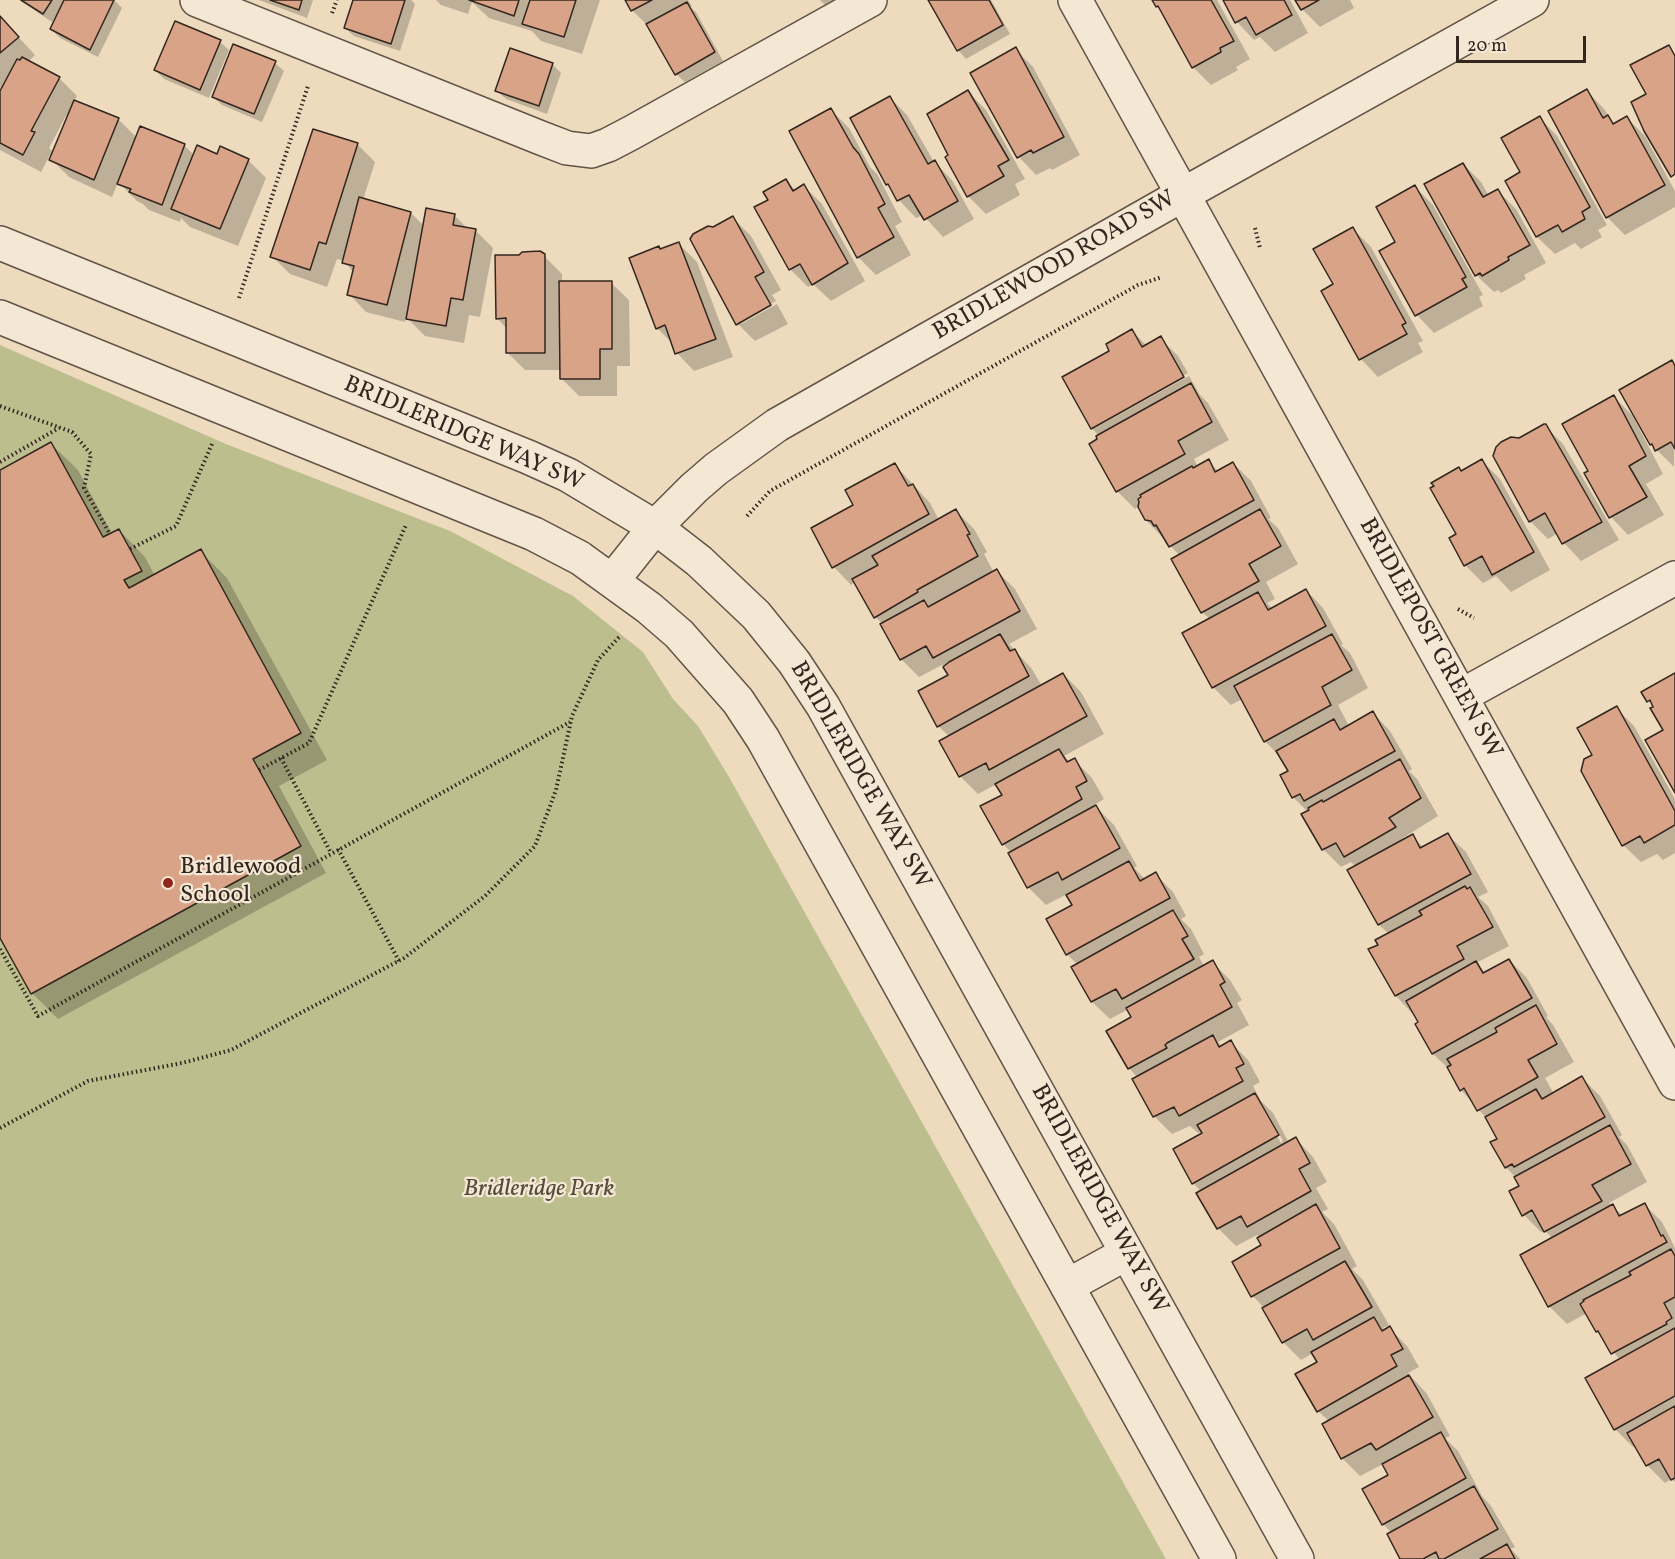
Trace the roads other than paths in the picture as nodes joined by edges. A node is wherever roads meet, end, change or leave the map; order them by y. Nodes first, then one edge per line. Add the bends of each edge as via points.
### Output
1 (197, 0) edge
2 (870, 0) edge
3 (1075, 0) edge
4 (1532, 0) edge
5 (1182, 195) junction
6 (0, 243) edge
7 (0, 317) edge
8 (655, 527) junction
9 (1675, 578) edge
10 (612, 580) junction
11 (1461, 696) junction
12 (1675, 1083) edge
13 (1127, 1253) junction
14 (1067, 1286) junction
15 (1219, 1559) edge
16 (1296, 1559) edge

1 - 2 street via 567,148 591,151 632,134
3 - 5 street, BRIDLEPOST GREEN SW
4 - 5 street, BRIDLEWOOD ROAD SW
5 - 8 street, BRIDLEWOOD ROAD SW via 777,425 716,469
5 - 11 street, BRIDLEPOST GREEN SW
6 - 8 street, BRIDLERIDGE WAY SW via 528,457 567,475
7 - 10 street via 534,534
8 - 10 street, BRIDLEWOOD ROAD SW
8 - 13 street, BRIDLERIDGE WAY SW via 699,561 756,615 823,706
9 - 11 street
10 - 14 street via 679,634 732,694 763,739
11 - 12 street, BRIDLEPOST GREEN SW
13 - 14 street
13 - 16 street, BRIDLERIDGE WAY SW
14 - 15 street

